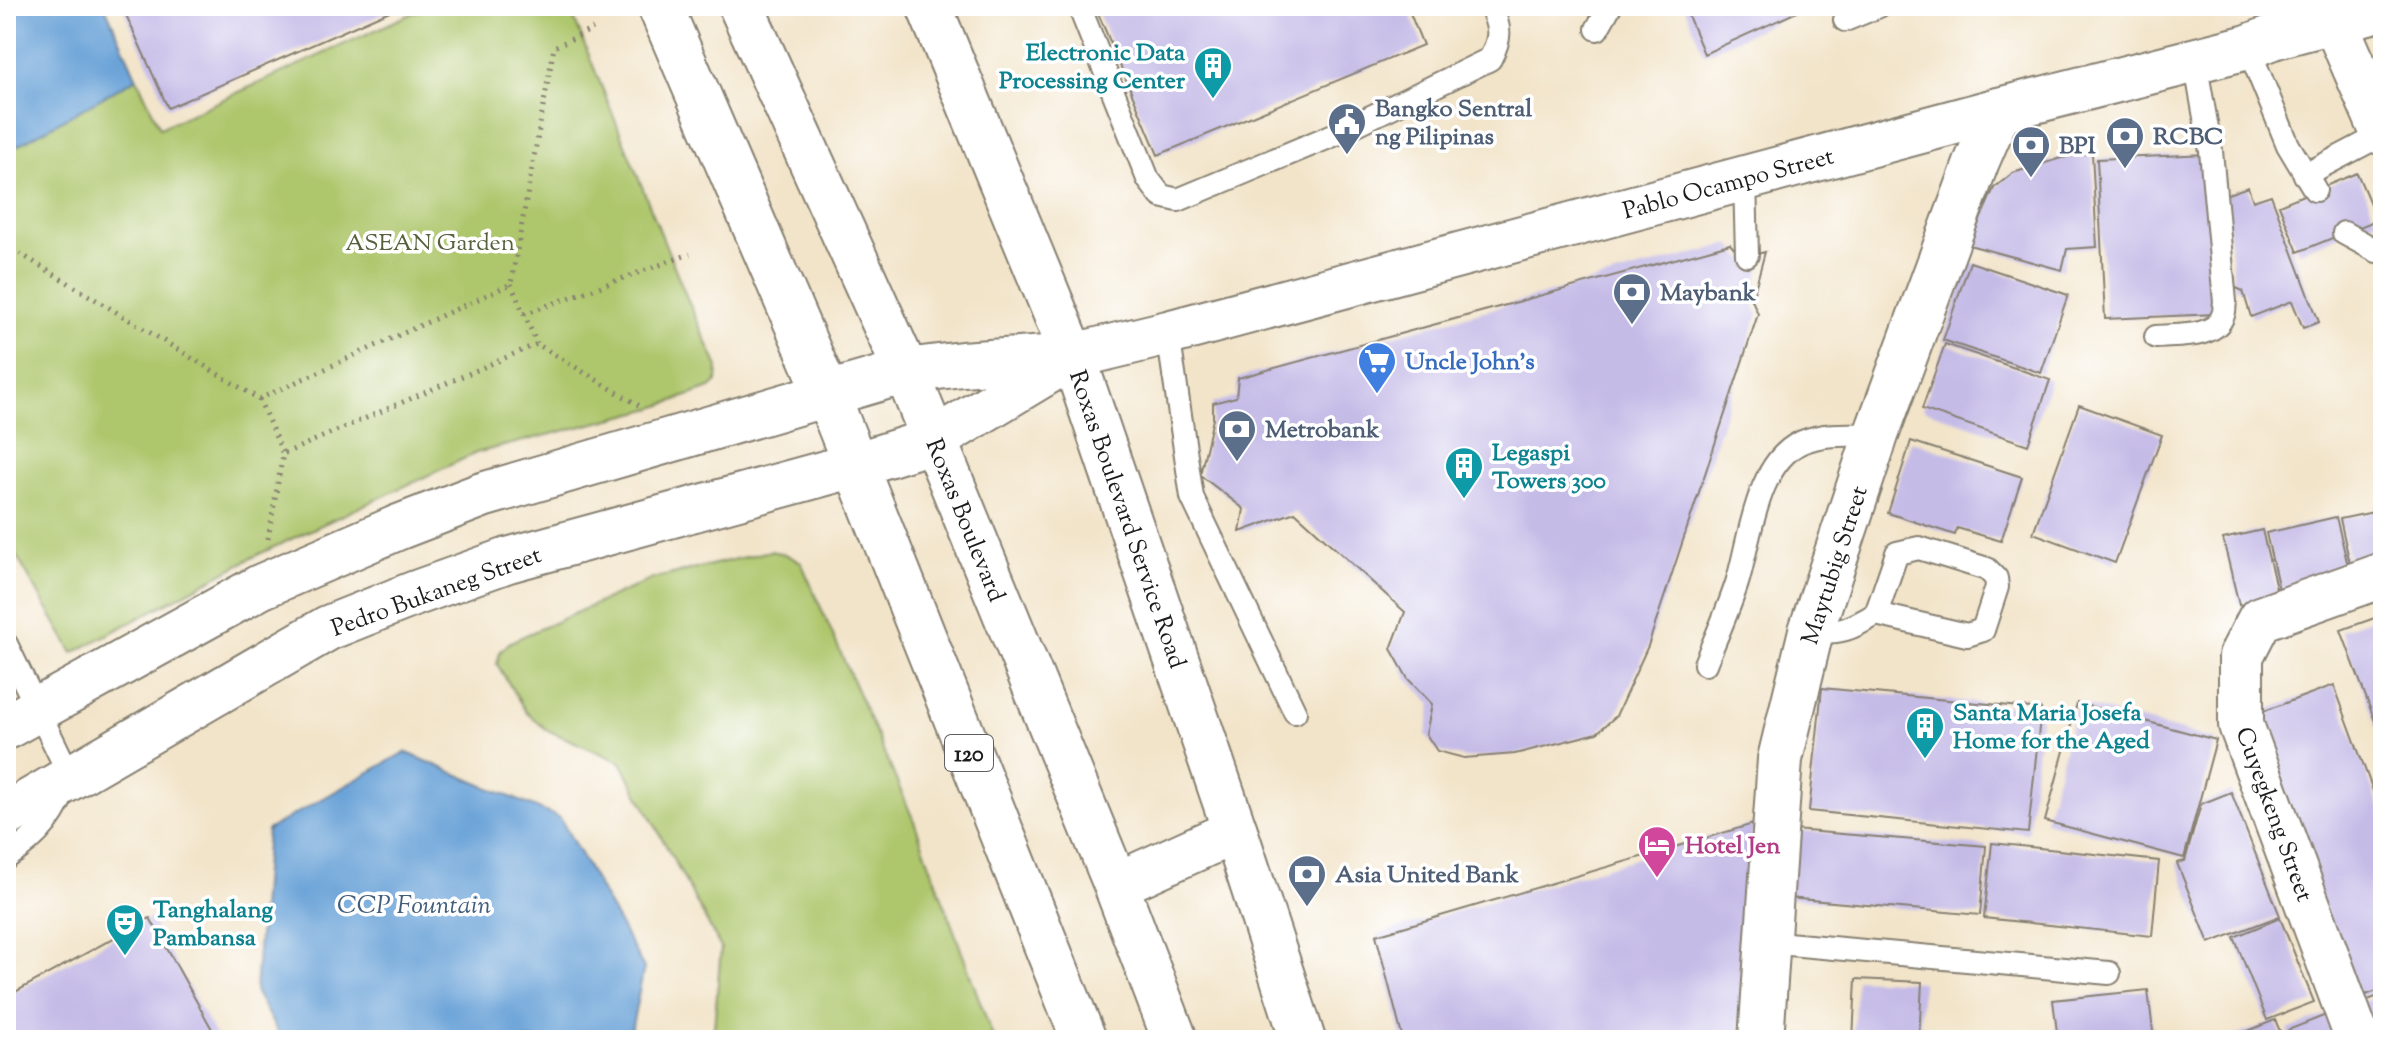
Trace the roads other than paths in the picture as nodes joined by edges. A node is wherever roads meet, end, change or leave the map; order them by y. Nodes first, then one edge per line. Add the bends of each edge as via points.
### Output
1 (660, 6) edge
2 (741, 6) edge
3 (929, 6) edge
4 (1079, 6) edge
5 (1491, 6) edge
6 (1610, 6) edge
7 (1879, 6) edge
8 (2383, 8) edge
9 (2332, 13) edge
10 (1845, 20) dead end
11 (1597, 29) dead end
12 (2248, 47) junction
13 (2195, 61) junction
14 (1999, 110) junction
15 (2383, 134) edge
16 (1745, 179) junction
17 (2344, 233) dead end
18 (2383, 249) edge
19 (1747, 255) dead end
20 (1168, 333) junction
21 (2156, 337) dead end
22 (1073, 356) junction
23 (906, 371) junction
24 (827, 394) junction
25 (1876, 435) junction
26 (934, 440) junction
27 (855, 465) junction
28 (2383, 575) edge
29 (1876, 614) junction
30 (1811, 631) junction
31 (6, 644) edge
32 (1705, 664) dead end
33 (1295, 712) dead end
34 (21, 718) edge
35 (70, 776) junction
36 (6, 815) edge
37 (1235, 831) junction
38 (6, 858) edge
39 (1116, 885) junction
40 (1767, 942) junction
41 (2109, 973) dead end
42 (1084, 1040) edge
43 (1175, 1040) edge
44 (1303, 1040) edge
45 (1761, 1040) edge
46 (2358, 1040) edge

1 - 24 main road, 120
2 - 23 main road, Roxas Boulevard
3 - 22 main road, Roxas Boulevard Service Road
4 - 5 lane via 1148,179 1161,196 1178,200 1336,134 1490,59 1500,28
6 - 11 lane
7 - 10 lane
8 - 9 main road, Pablo Ocampo Street
9 - 12 main road, Pablo Ocampo Street
9 - 15 main road
12 - 13 main road, Pablo Ocampo Street
12 - 15 lane via 2288,145 2310,182
13 - 14 main road, Pablo Ocampo Street
13 - 21 lane via 2211,151 2225,302 2218,325 2207,331
14 - 16 main road, Pablo Ocampo Street
14 - 25 main road, Maytubig Street
16 - 19 lane
16 - 20 main road, Pablo Ocampo Street
17 - 18 lane via 2377,251
20 - 22 main road, Pablo Ocampo Street
20 - 33 lane via 1192,497
22 - 23 main road, Pablo Ocampo Street
22 - 26 main road, Pablo Ocampo Street
22 - 37 main road, Roxas Boulevard Service Road
23 - 24 main road, Pablo Ocampo Street
23 - 26 main road, Roxas Boulevard
24 - 27 main road, 120
24 - 34 main road via 482,495 399,527 260,587
25 - 30 main road, Maytubig Street
25 - 32 lane via 1833,434 1801,442 1778,460 1758,503 1737,584
26 - 27 main road, Pablo Ocampo Street
26 - 39 main road, Roxas Boulevard
27 - 35 main road, Pedro Bukaneg Street via 508,560 416,593 328,628
27 - 42 main road, 120
28 - 46 main road, Cuyegkeng Street via 2260,619 2241,656 2241,725
29 - 29 lane via 1897,553 1919,548 1987,569 1996,578 1983,630 1977,634
29 - 30 lane via 1833,634
30 - 40 main road, Maytubig Street via 1780,759
31 - 34 lane
34 - 35 lane
35 - 36 main road, Pedro Bukaneg Street
35 - 38 lane via 60,805
37 - 39 main road
37 - 44 main road, Roxas Boulevard Service Road
39 - 43 main road, Roxas Boulevard
40 - 41 lane
40 - 45 main road, Maytubig Street

